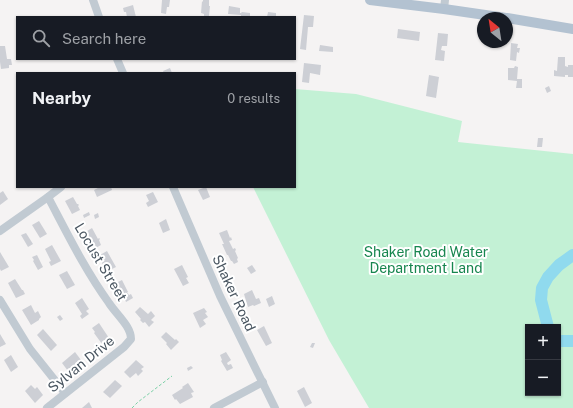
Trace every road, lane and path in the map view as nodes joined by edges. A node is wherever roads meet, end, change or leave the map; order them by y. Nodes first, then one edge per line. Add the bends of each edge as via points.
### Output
1 (93, 0) edge
2 (370, 0) edge
3 (445, 4) edge
4 (480, 12) edge
5 (100, 16) edge
6 (513, 19) edge
7 (573, 29) edge
8 (117, 60) edge
9 (123, 72) edge
10 (60, 188) edge
11 (173, 188) edge
12 (48, 197) junction
13 (0, 231) edge
14 (0, 300) edge
15 (131, 339) joint
16 (172, 376) dead end
17 (263, 382) junction
18 (66, 393) junction
19 (47, 408) edge
20 (132, 408) edge
21 (214, 408) edge
22 (275, 408) edge

1 - 5 street
2 - 3 main road
3 - 4 main road
6 - 7 main road
8 - 9 street
10 - 12 street
11 - 17 street, Shaker Road via 220,296
12 - 13 street
12 - 15 street, Locust Street via 91,275 128,327
14 - 18 street via 30,349
15 - 18 street, Sylvan Drive
16 - 20 path
17 - 21 street
17 - 22 street, Shaker Road
18 - 19 street, Sylvan Drive

